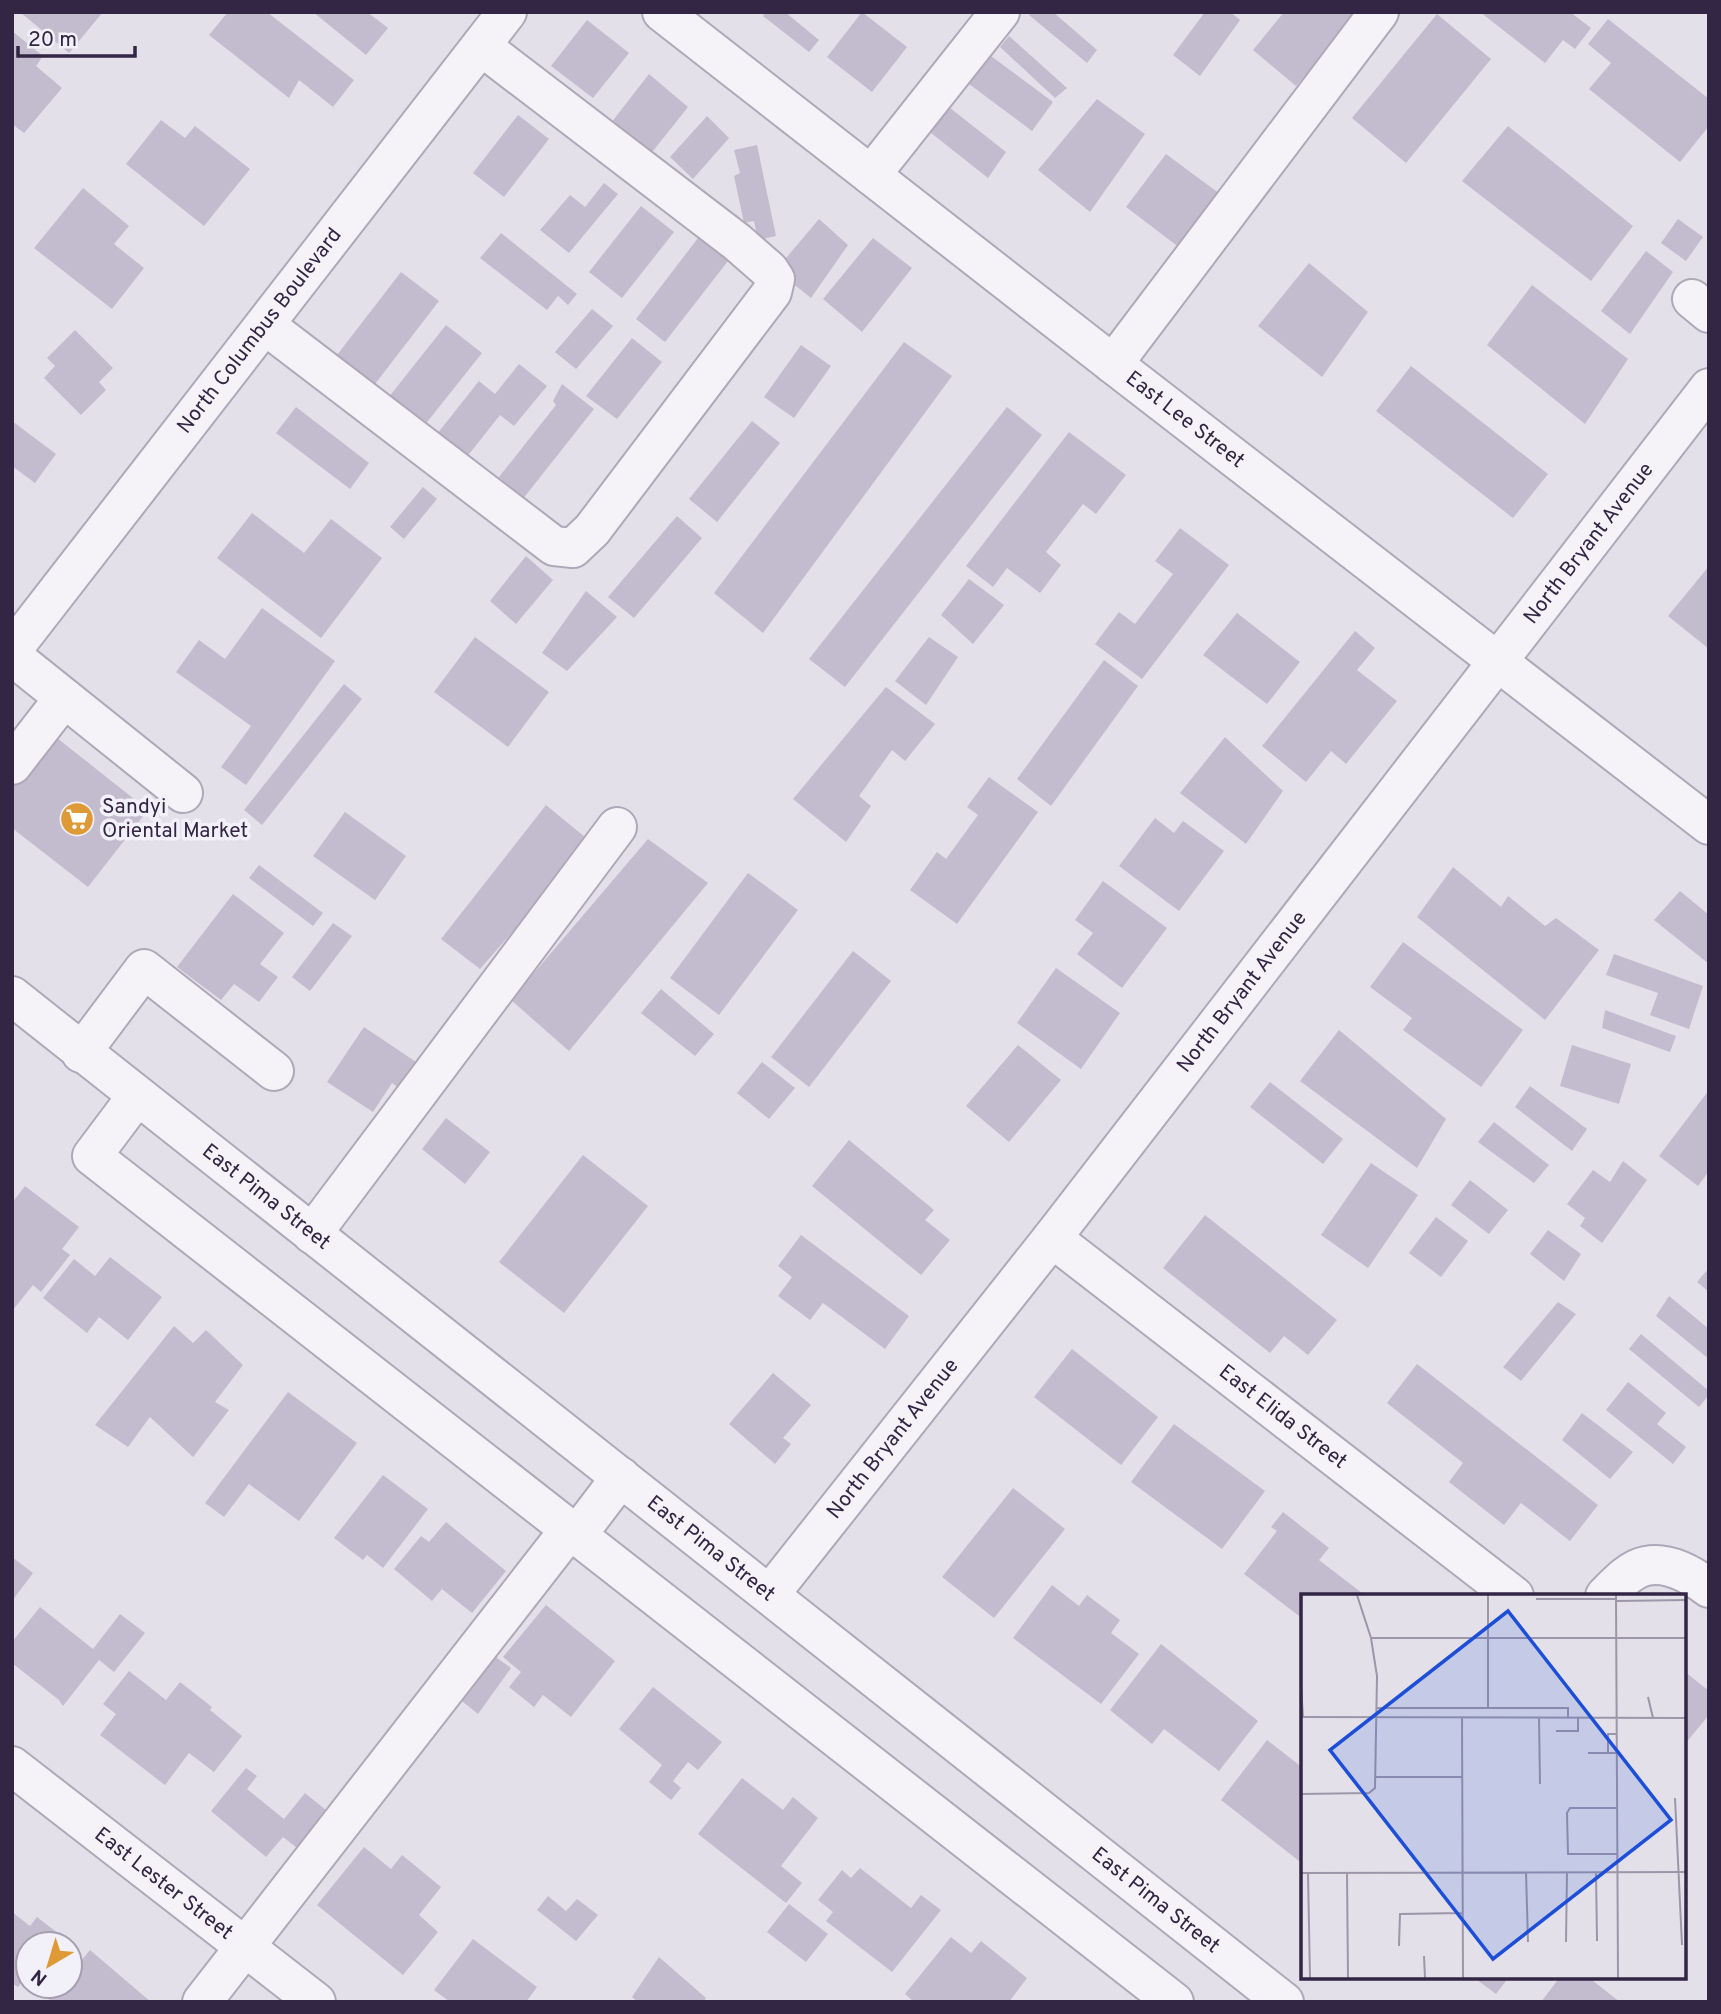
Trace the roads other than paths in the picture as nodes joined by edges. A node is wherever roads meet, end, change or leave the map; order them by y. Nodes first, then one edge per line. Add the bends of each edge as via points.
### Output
1 (507, 12) edge
2 (662, 12) edge
3 (1000, 12) edge
4 (1379, 12) edge
5 (701, 24) edge
6 (481, 46) junction
7 (871, 175) junction
8 (265, 325) junction
9 (1113, 364) junction
10 (1702, 411) edge
11 (12, 650) edge
12 (12, 656) edge
13 (1497, 661) junction
14 (64, 698) junction
15 (12, 765) edge
16 (183, 793) dead end
17 (1709, 825) edge
18 (617, 827) dead end
19 (12, 996) edge
20 (81, 1053) junction
21 (274, 1071) dead end
22 (137, 1096) junction
23 (312, 1234) junction
24 (1052, 1238) junction
25 (621, 1477) junction
26 (573, 1532) junction
27 (1709, 1588) edge
28 (770, 1594) junction
29 (1511, 1594) edge
30 (1607, 1594) edge
31 (12, 1766) edge
32 (245, 1946) junction
33 (1304, 1979) edge
34 (202, 2002) edge
35 (316, 2002) edge
36 (1174, 2002) edge
37 (1286, 2002) edge

1 - 6 street, North Columbus Boulevard
2 - 5 street, East Lee Street
3 - 7 street
4 - 9 street
5 - 7 street, East Lee Street
6 - 8 street, North Columbus Boulevard
6 - 8 street via 737,243 775,279 772,292 592,530 573,548 554,546
7 - 9 street, East Lee Street
8 - 11 street, North Columbus Boulevard
9 - 13 street, East Lee Street
10 - 13 street, North Bryant Avenue
12 - 14 street
13 - 17 street, East Lee Street
13 - 24 street, North Bryant Avenue
14 - 15 street
14 - 16 street
18 - 23 street
19 - 20 street, East Pima Street
20 - 21 street via 144,969
20 - 22 street, East Pima Street
22 - 23 street, East Pima Street
22 - 26 street via 92,1156
23 - 25 street, East Pima Street
24 - 28 street, North Bryant Avenue
24 - 29 street, East Elida Street
25 - 26 street
25 - 28 street, East Pima Street
26 - 32 street
26 - 36 street
27 - 30 street via 1688,1572 1657,1565 1644,1566 1625,1577
28 - 37 street, East Pima Street
31 - 32 street, East Lester Street
32 - 34 street
32 - 35 street, East Lester Street
33 - 37 street

